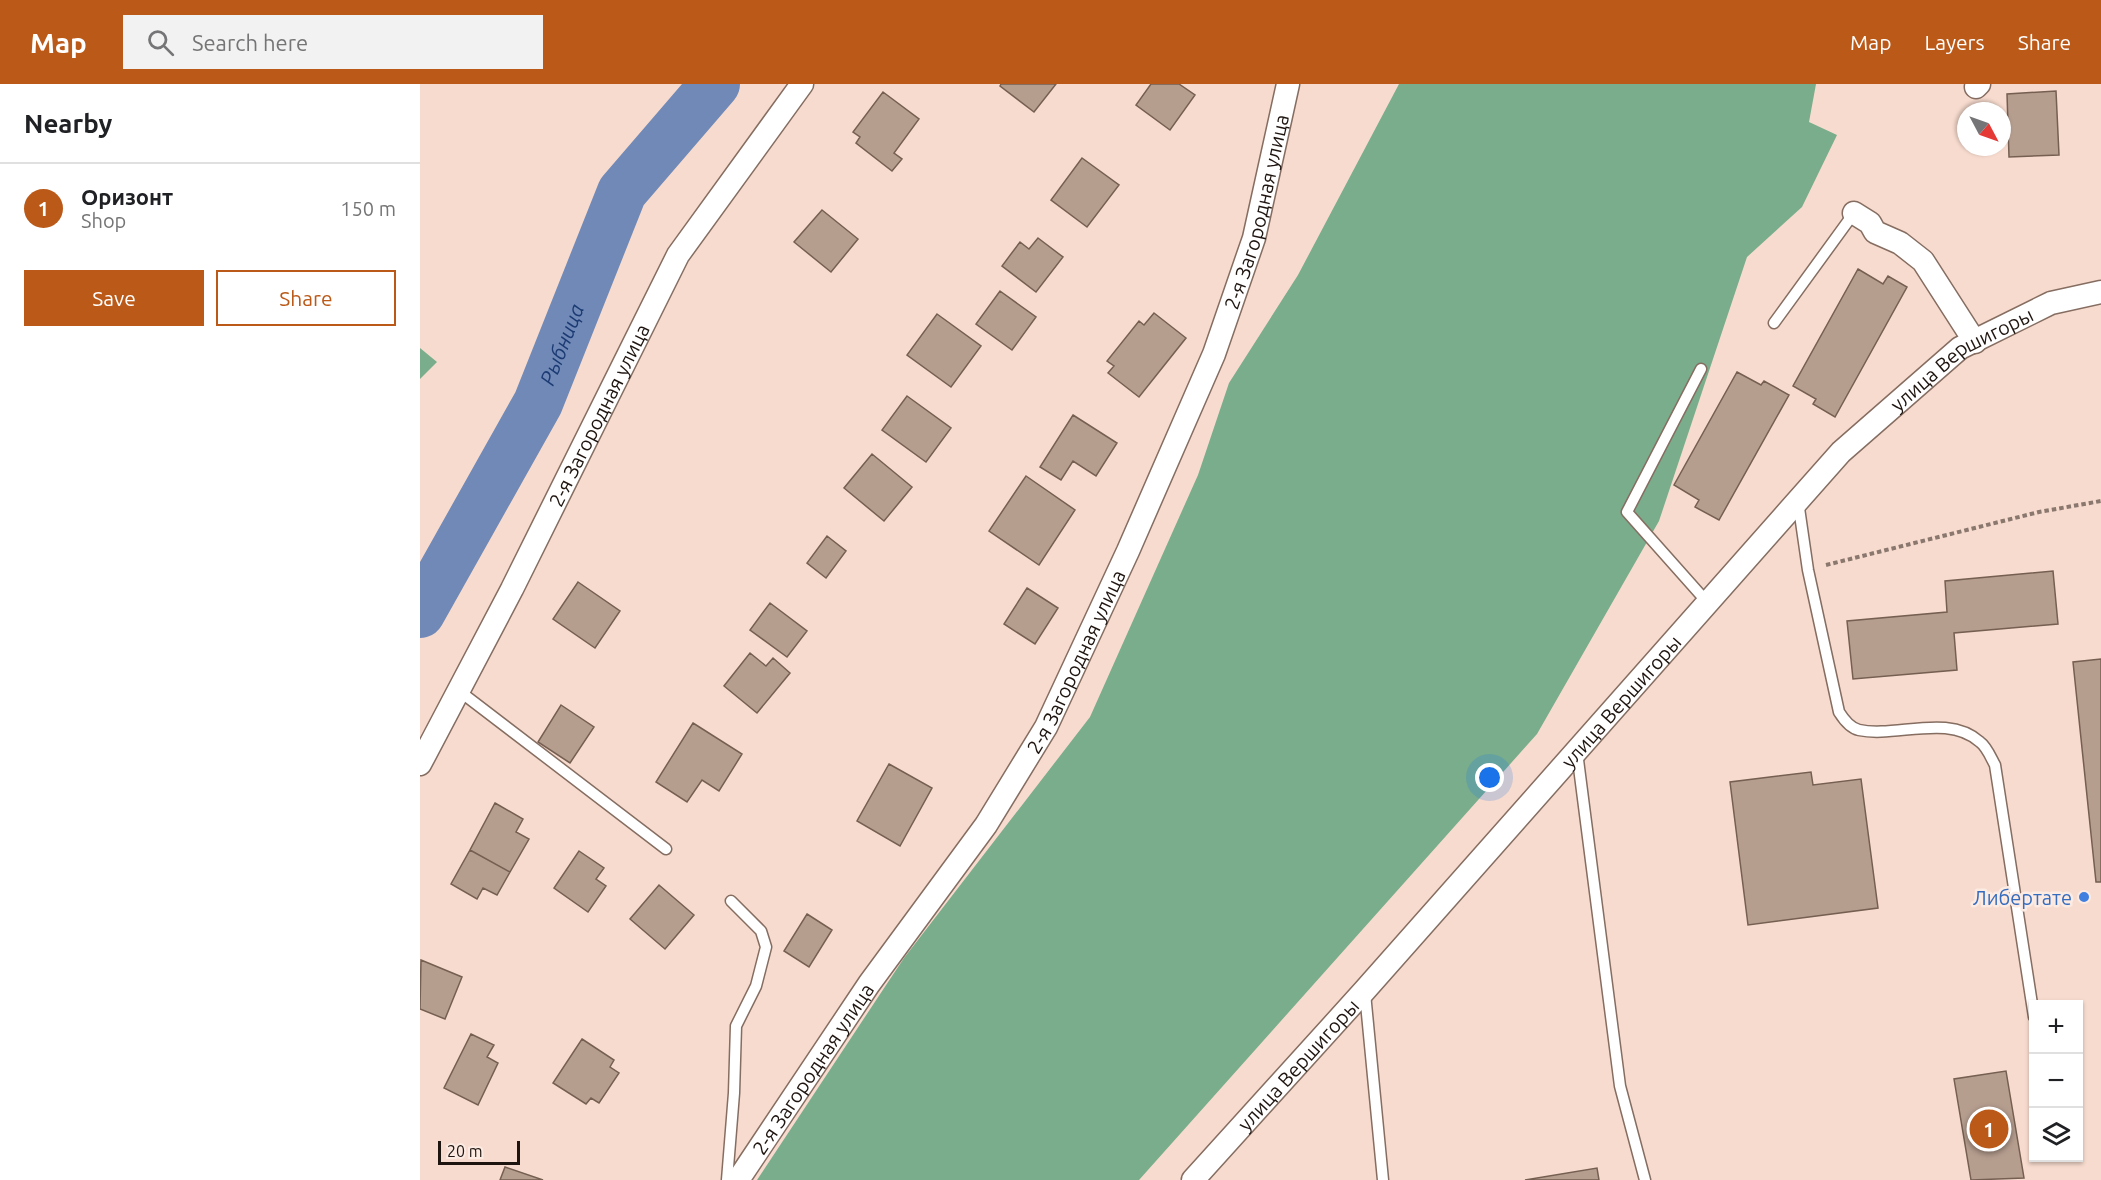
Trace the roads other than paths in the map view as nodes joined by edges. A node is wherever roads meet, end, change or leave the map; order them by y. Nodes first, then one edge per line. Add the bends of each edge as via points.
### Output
1 (802, 84) edge
2 (1288, 84) edge
3 (1854, 213) joint
4 (2101, 292) edge
5 (1774, 323) dead end
6 (1975, 342) junction
7 (1701, 369) dead end
8 (1798, 501) junction
9 (1707, 602) junction
10 (458, 689) junction
11 (1576, 748) junction
12 (420, 764) edge
13 (666, 849) dead end
14 (731, 902) dead end
15 (1365, 990) junction
16 (2031, 1000) edge
17 (727, 1180) edge
18 (738, 1180) edge
19 (1193, 1180) edge
20 (1383, 1180) edge
21 (1645, 1180) edge

1 - 10 street, 2-я Загородная улица via 678,255
2 - 18 street, 2-я Загородная улица via 1254,238 1214,354 1046,727 986,825 868,984
3 - 5 lane
3 - 6 street via 1870,223 1875,232 1900,243 1923,261
4 - 6 street, улица Вершигоры via 2051,303
6 - 8 street, улица Вершигоры via 1960,348 1841,452
7 - 9 lane via 1627,512
8 - 9 street, улица Вершигоры
8 - 16 lane via 1808,570 1839,712 1845,721 1859,730 1941,728 1967,733 1982,743 1995,765
9 - 11 street, улица Вершигоры
10 - 12 street, 2-я Загородная улица
10 - 13 lane
11 - 15 street, улица Вершигоры
11 - 21 lane via 1620,1086
14 - 17 lane via 761,931 766,947 756,986 736,1026
15 - 19 street, улица Вершигоры
15 - 20 lane

